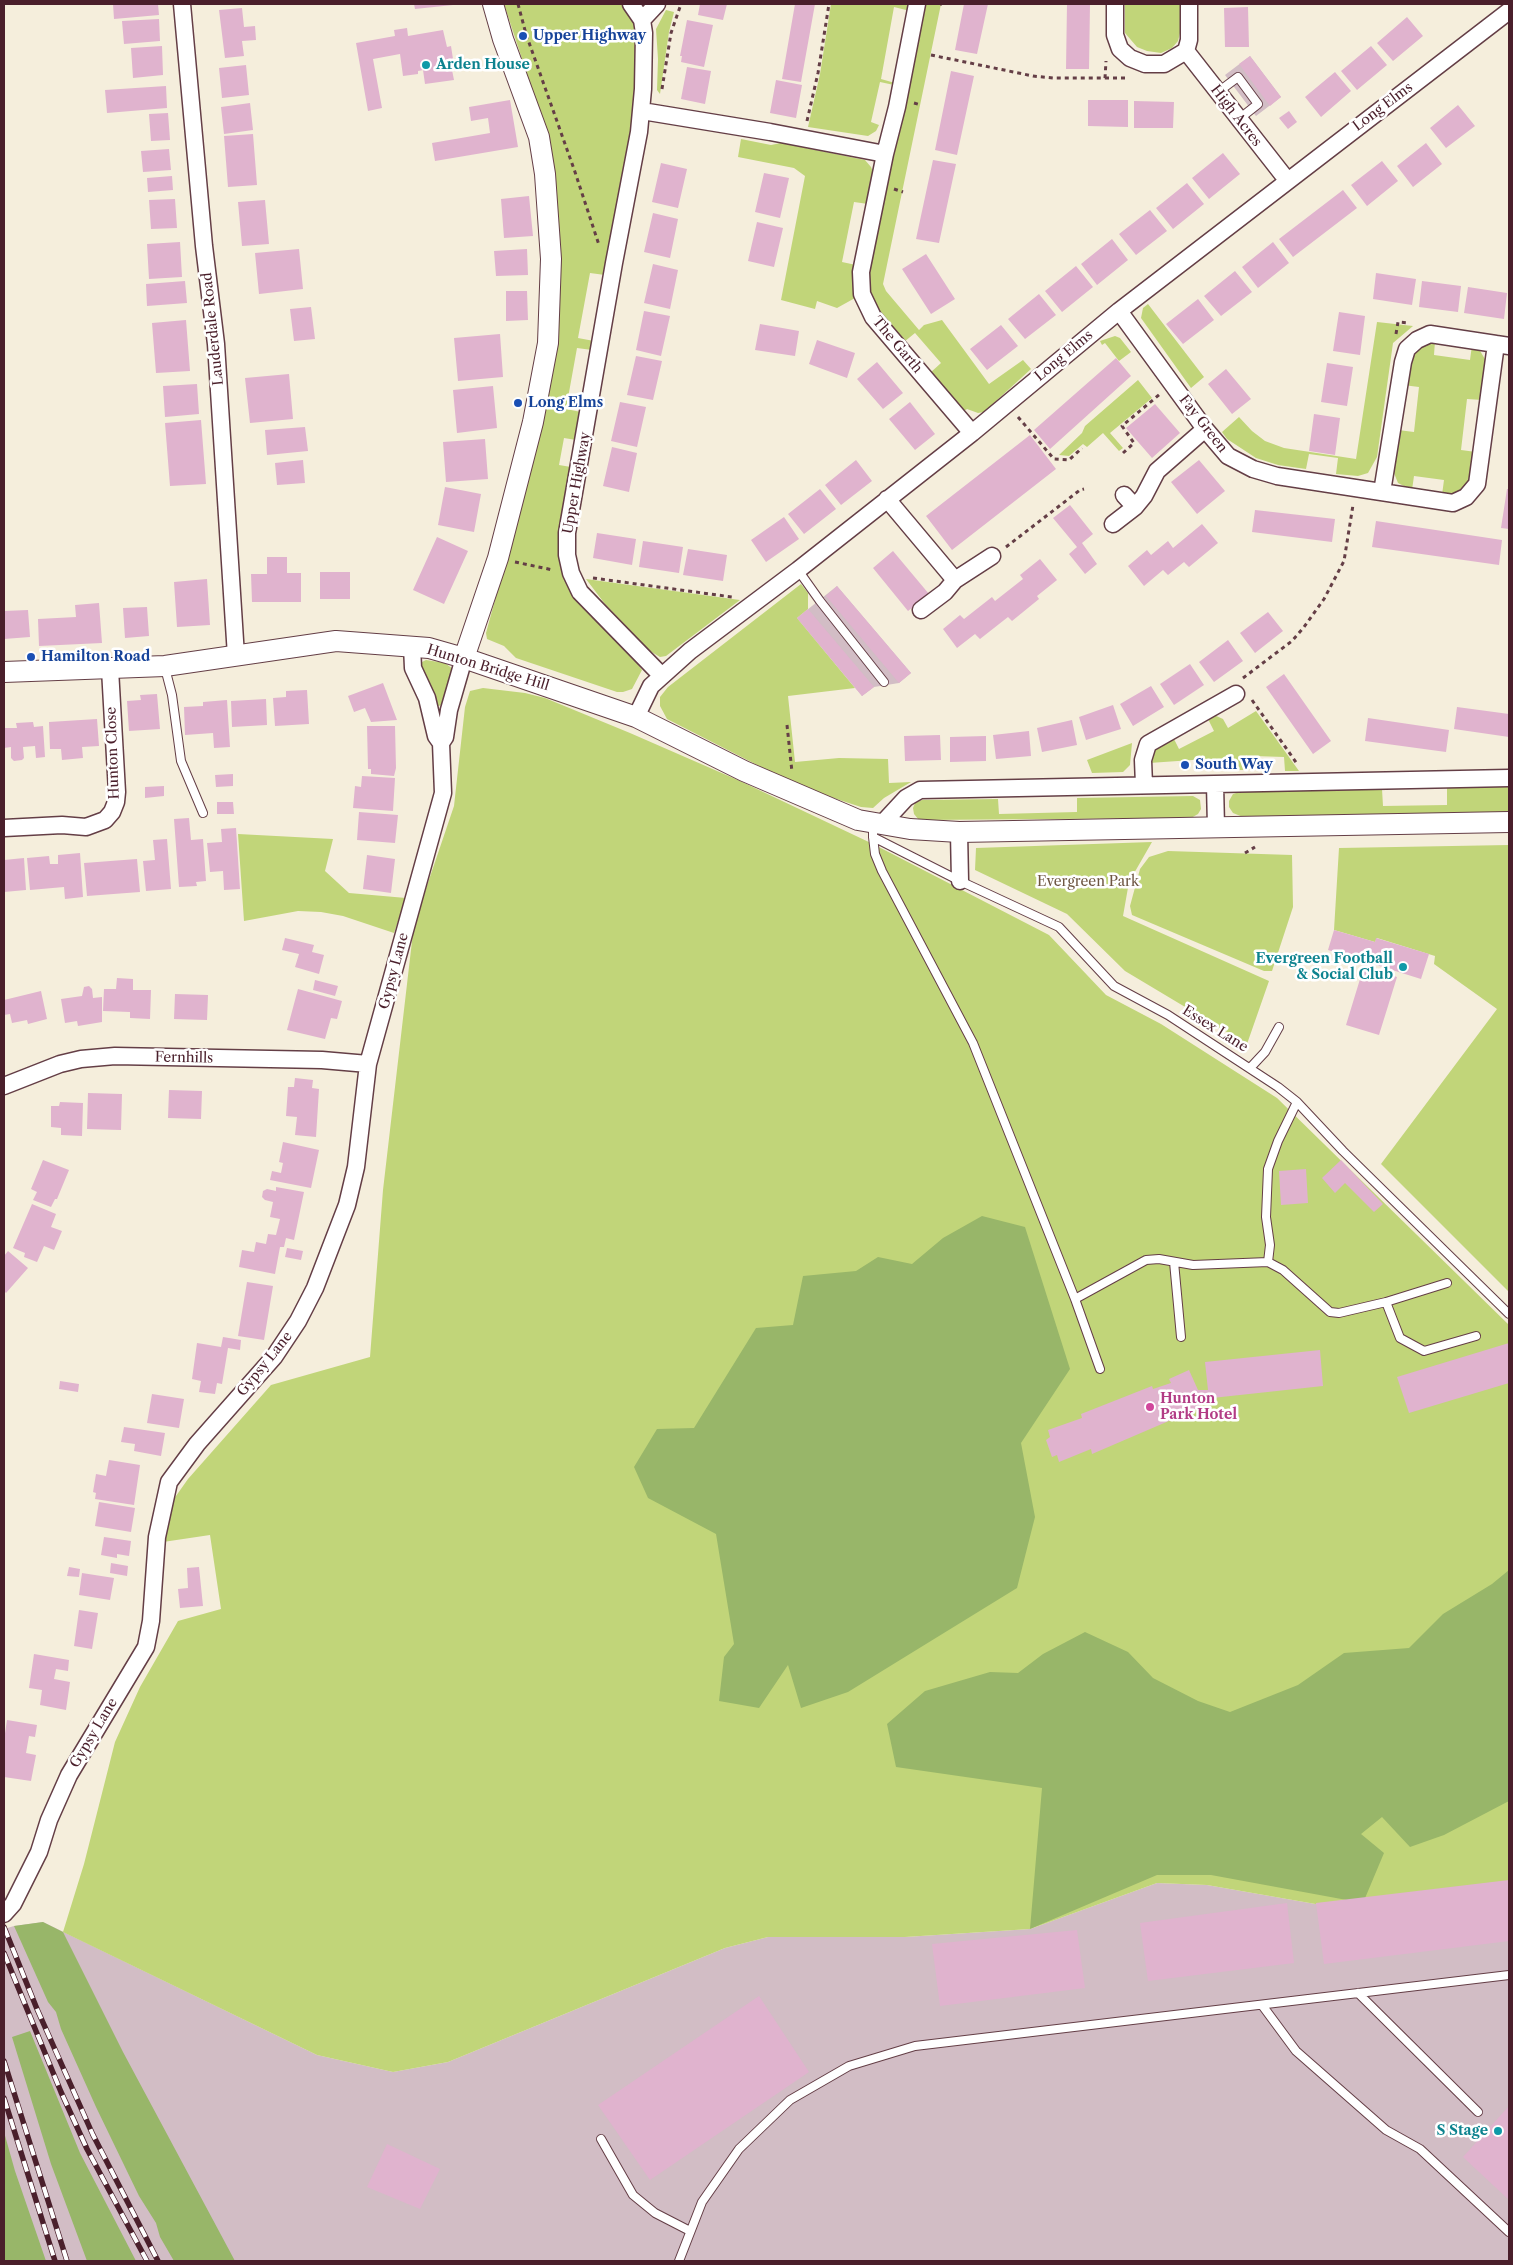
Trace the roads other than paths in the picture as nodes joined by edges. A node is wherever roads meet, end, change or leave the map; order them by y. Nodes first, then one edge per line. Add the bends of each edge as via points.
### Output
1 (182, 4) edge
2 (493, 4) edge
3 (631, 4) edge
4 (658, 4) edge
5 (917, 4) edge
6 (1115, 4) edge
7 (1189, 4) edge
8 (1509, 11) edge
9 (642, 20) junction
10 (1186, 51) junction
11 (1218, 92) junction
12 (642, 111) junction
13 (1239, 119) junction
14 (886, 154) junction
15 (1287, 180) junction
16 (1119, 311) junction
17 (1503, 345) edge
18 (1205, 429) junction
19 (972, 433) junction
20 (1382, 492) junction
21 (887, 499) junction
22 (1113, 524) dead end
23 (992, 556) dead end
24 (798, 570) junction
25 (955, 580) junction
26 (921, 610) dead end
27 (412, 646) junction
28 (236, 656) junction
29 (464, 658) junction
30 (165, 666) junction
31 (110, 669) junction
32 (4, 672) edge
33 (662, 676) junction
34 (884, 682) dead end
35 (1242, 691) road end
36 (636, 717) junction
37 (441, 743) junction
38 (1509, 778) edge
39 (1215, 784) junction
40 (1144, 785) junction
41 (203, 813) dead end
42 (1509, 822) edge
43 (871, 826) junction
44 (1216, 827) junction
45 (4, 828) edge
46 (959, 832) junction
47 (960, 881) junction
48 (1279, 1027) dead end
49 (368, 1064) junction
50 (1251, 1067) junction
51 (4, 1086) edge
52 (1297, 1102) junction
53 (1174, 1262) junction
54 (1268, 1262) junction
55 (1447, 1282) dead end
56 (1075, 1299) junction
57 (1386, 1302) junction
58 (1509, 1314) edge
59 (1476, 1336) dead end
60 (1181, 1337) dead end
61 (1100, 1369) dead end
62 (9, 1909) edge
63 (1509, 1975) edge
64 (1358, 1993) junction
65 (1262, 2006) junction
66 (1478, 2112) dead end
67 (601, 2139) dead end
68 (690, 2231) junction
69 (1509, 2232) edge
70 (678, 2261) edge

1 - 28 street, Lauderdale Road via 216,344
2 - 29 street via 502,39 539,137 551,259 548,343 533,422 498,558
3 - 9 street, Upper Highway
4 - 9 street
5 - 14 street, The Garth
6 - 10 street via 1115,35 1120,48 1130,58 1145,64 1164,64
7 - 10 street
8 - 15 street, Long Elms
9 - 12 street, Upper Highway via 645,60
10 - 11 street, High Acres
11 - 13 street, High Acres
11 - 13 lane via 1238,77 1258,104
12 - 14 street
12 - 33 street, Upper Highway via 567,533 567,555 580,592
13 - 15 street, High Acres
14 - 19 street, The Garth via 862,272 862,294 873,317
15 - 16 street, Long Elms
16 - 18 street, Fay Green
16 - 19 street, Long Elms
17 - 20 street, Fay Green via 1479,475 1472,491 1453,503
17 - 20 street, Fay Green via 1430,334 1407,349
18 - 20 street, Fay Green via 1228,456 1253,470
18 - 22 street via 1157,472 1144,496 1129,501
19 - 21 street, Long Elms
21 - 24 street, Long Elms
21 - 25 street
23 - 25 street
24 - 33 street, Long Elms via 690,651
24 - 34 lane
25 - 26 street
27 - 28 street, Hunton Bridge Hill via 336,641
27 - 29 street, Hunton Bridge Hill
27 - 37 street, Gypsy Lane via 414,668
28 - 30 street, Hunton Bridge Hill
29 - 36 street, Hunton Bridge Hill
29 - 37 street, Gypsy Lane
30 - 31 street, Hunton Bridge Hill
30 - 41 lane via 181,761
31 - 32 street, Hunton Bridge Hill
31 - 45 street, Hunton Close via 117,792 112,812 105,820 86,827
33 - 36 street, Long Elms via 651,686
35 - 40 street via 1148,744 1143,760
36 - 43 street, Hunton Bridge Hill via 744,771
37 - 49 street, Gypsy Lane via 443,793
38 - 39 street
39 - 40 street
39 - 44 street
40 - 43 street via 920,790
42 - 44 street
43 - 46 street
43 - 47 lane, Essex Lane
43 - 56 lane via 875,854 882,871 972,1043
44 - 46 street
46 - 47 street
47 - 50 lane, Essex Lane via 1059,926 1114,986 1168,1015
48 - 50 lane via 1265,1052
49 - 51 street, Fernhills via 322,1060 114,1056 60,1064
49 - 62 street, Gypsy Lane via 356,1167 347,1205 315,1288 298,1322 274,1357 197,1444 169,1482 157,1538 146,1647 69,1775 39,1852
50 - 52 lane, Essex Lane
52 - 54 lane via 1268,1169
52 - 58 lane, Essex Lane
53 - 54 lane via 1193,1265
53 - 56 lane via 1146,1260
53 - 60 lane
54 - 57 lane via 1283,1270 1330,1312 1339,1313
55 - 57 lane
56 - 61 lane
57 - 59 lane via 1400,1338 1424,1351
63 - 64 lane
64 - 65 lane
64 - 66 lane
65 - 68 lane via 915,2046 849,2066 790,2100 739,2149 702,2202
65 - 69 lane via 1296,2051 1386,2130 1420,2149
67 - 68 lane via 633,2195 655,2213
68 - 70 lane

